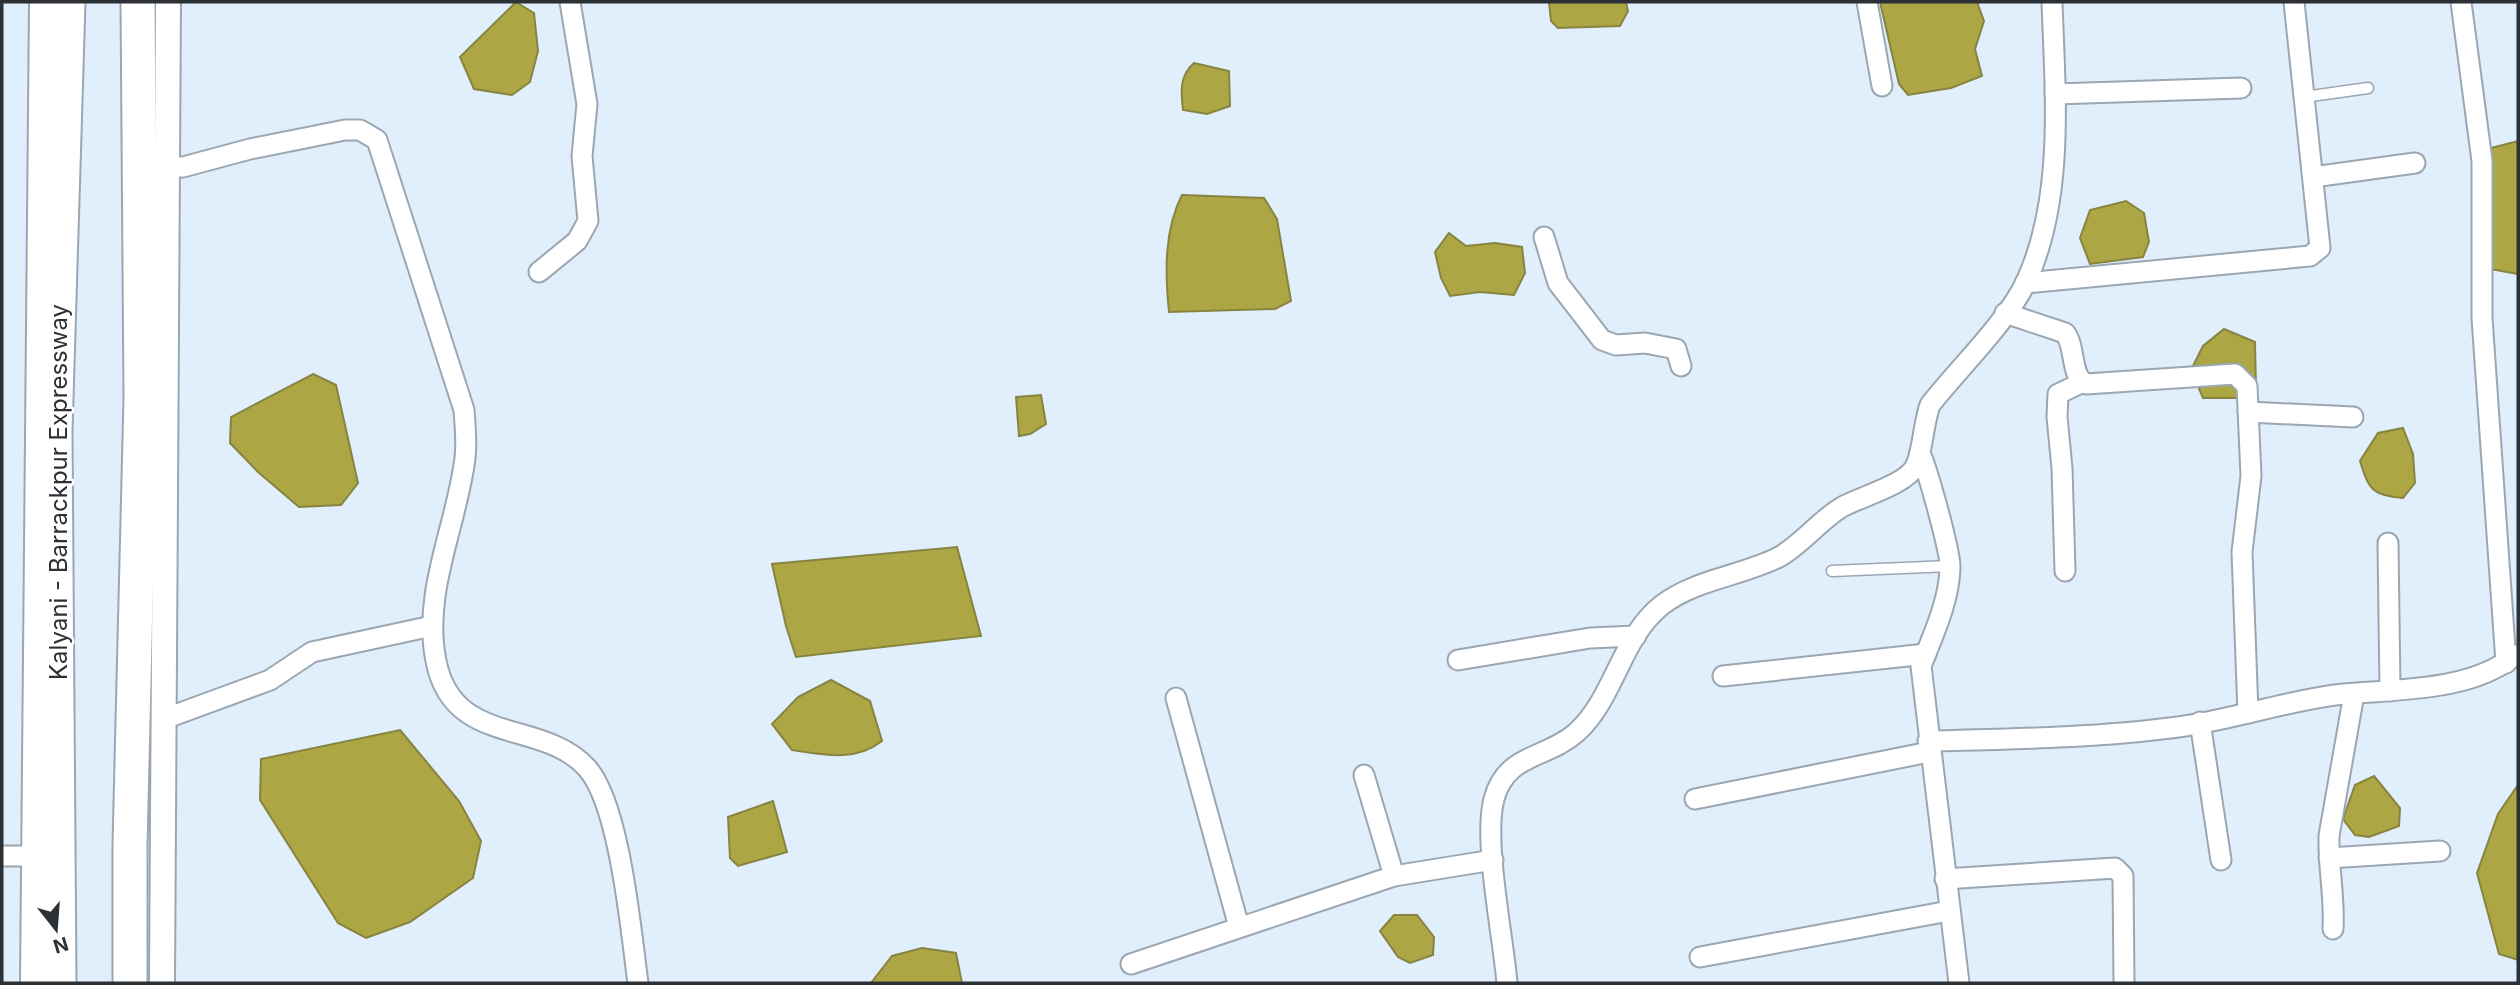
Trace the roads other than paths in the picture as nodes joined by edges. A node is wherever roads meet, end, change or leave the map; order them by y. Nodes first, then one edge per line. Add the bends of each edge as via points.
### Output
1 (42, 2) edge
2 (68, 2) edge
3 (138, 2) edge
4 (168, 2) edge
5 (569, 2) edge
6 (1867, 2) edge
7 (2052, 2) edge
8 (2294, 2) edge
9 (2460, 2) edge
10 (1882, 86) dead end
11 (2241, 88) dead end
12 (2368, 88) dead end
13 (2055, 94) junction
14 (2304, 97) junction
15 (2415, 163) dead end
16 (166, 167) junction
17 (2314, 177) junction
18 (1544, 237) dead end
19 (539, 272) dead end
20 (2025, 284) junction
21 (2005, 313) junction
22 (1681, 366) dead end
23 (2081, 383) junction
24 (2248, 412) junction
25 (2353, 417) dead end
26 (1920, 453) junction
27 (2388, 543) dead end
28 (1951, 566) junction
29 (1832, 571) dead end
30 (2065, 571) dead end
31 (432, 626) junction
32 (1636, 636) junction
33 (1926, 654) junction
34 (2512, 657) edge
35 (1458, 660) dead end
36 (1723, 676) dead end
37 (2390, 691) junction
38 (2354, 694) junction
39 (1176, 698) dead end
40 (2248, 712) junction
41 (164, 719) junction
42 (2200, 722) junction
43 (1929, 747) junction
44 (1364, 775) dead end
45 (1696, 799) dead end
46 (2440, 851) dead end
47 (2, 856) edge
48 (33, 856) junction
49 (2329, 858) junction
50 (1493, 860) junction
51 (2221, 860) dead end
52 (1394, 876) junction
53 (1945, 879) junction
54 (1949, 911) junction
55 (1239, 927) junction
56 (2333, 929) dead end
57 (1700, 957) dead end
58 (1131, 964) dead end
59 (33, 983) edge
60 (59, 983) edge
61 (130, 983) edge
62 (162, 983) edge
63 (638, 983) edge
64 (1507, 983) edge
65 (1959, 983) edge
66 (2124, 983) edge

1 - 48 street
2 - 60 highway, Kalyani - Barrackpur Expressway via 55,431
3 - 61 highway via 141,398
4 - 16 street
5 - 19 street via 587,104 582,156 588,220 577,241
6 - 10 street
7 - 13 street
8 - 14 street
9 - 34 street via 2482,161 2482,318
11 - 13 street
12 - 14 lane
13 - 20 street via 2049,200
14 - 17 street
15 - 17 street
16 - 31 street via 345,130 360,130 377,140 464,410 466,456
16 - 41 street
17 - 20 street via 2320,248 2310,256
18 - 22 street via 1558,283 1602,340 1676,349
20 - 21 street
21 - 23 street via 2066,333
21 - 26 street via 1930,405 1922,426
23 - 24 street via 2235,374 2248,386
23 - 30 street via 2058,394
24 - 25 street
24 - 40 street via 2251,477 2242,552
26 - 28 street
26 - 32 street via 1906,477 1840,508 1781,556 1680,593 1649,616
27 - 37 street
28 - 29 lane
28 - 33 street
31 - 41 street via 312,652 270,680
31 - 63 street via 436,662 448,696 462,711 497,729 573,754 604,794 625,882
32 - 35 street via 1599,637
32 - 50 street via 1585,724 1568,740 1514,766 1501,778 1490,822
33 - 36 street
33 - 43 street via 1921,666
34 - 37 street via 2459,680
37 - 38 street
38 - 40 street
38 - 49 street
39 - 55 street
40 - 42 street
41 - 62 street
42 - 43 street
42 - 51 street
43 - 45 street
43 - 53 street
44 - 52 street
46 - 49 street
47 - 48 street
48 - 59 street
49 - 56 street via 2335,893
50 - 52 street
50 - 64 street
52 - 55 street
53 - 54 street
53 - 66 street via 2120,870
54 - 57 street
54 - 65 street
55 - 58 street

